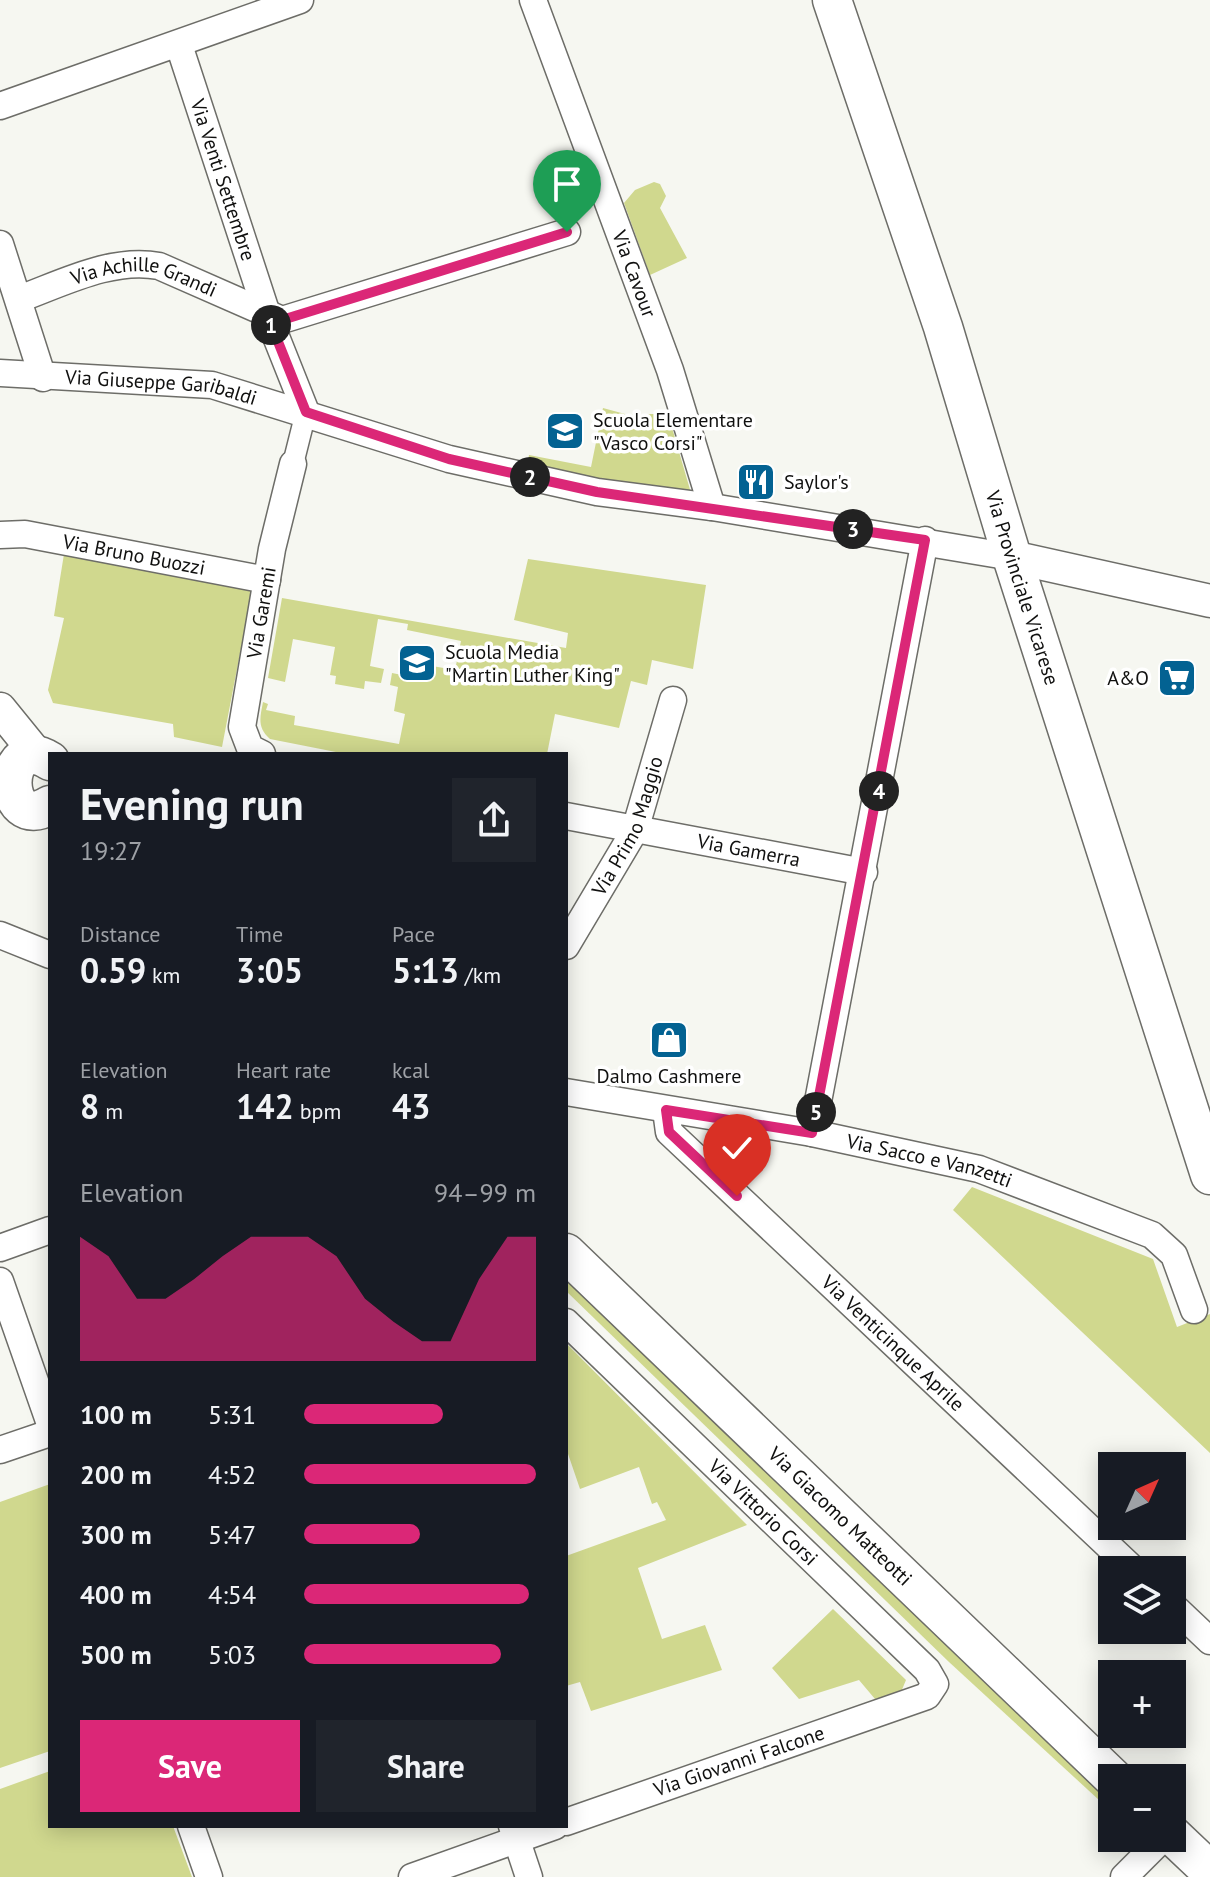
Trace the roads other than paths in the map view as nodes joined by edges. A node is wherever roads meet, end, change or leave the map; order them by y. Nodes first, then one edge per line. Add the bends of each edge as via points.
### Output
1 (300, 0) edge
2 (533, 0) edge
3 (832, 0) edge
4 (179, 45) junction
5 (0, 106) edge
6 (567, 232) dead end
7 (0, 244) edge
8 (19, 299) junction
9 (267, 314) junction
10 (0, 373) edge
11 (43, 378) junction
12 (306, 412) junction
13 (293, 464) joint
14 (712, 507) junction
15 (0, 535) edge
16 (925, 540) junction
17 (1012, 557) junction
18 (267, 580) junction
19 (1210, 601) edge
20 (673, 700) dead end
21 (0, 709) edge
22 (0, 726) edge
23 (258, 752) edge
24 (23, 789) edge
25 (568, 816) edge
26 (635, 830) junction
27 (864, 872) junction
28 (0, 935) edge
29 (568, 943) edge
30 (48, 954) edge
31 (568, 1092) edge
32 (666, 1110) junction
33 (812, 1133) junction
34 (1210, 1175) edge
35 (48, 1231) edge
36 (0, 1248) edge
37 (568, 1255) edge
38 (0, 1281) edge
39 (1194, 1310) dead end
40 (568, 1324) edge
41 (48, 1418) edge
42 (48, 1434) edge
43 (0, 1450) edge
44 (1119, 1556) edge
45 (1186, 1618) edge
46 (1210, 1641) edge
47 (912, 1701) joint
48 (1098, 1764) edge
49 (568, 1821) edge
50 (192, 1828) edge
51 (543, 1828) edge
52 (514, 1833) edge
53 (1186, 1848) edge
54 (1149, 1852) edge
55 (1210, 1871) edge
56 (209, 1877) edge
57 (412, 1877) edge
58 (529, 1877) edge
59 (1124, 1877) edge

1 - 4 street
2 - 14 street, Via Cavour via 670,370
3 - 17 main road, Via Provinciale Vicarese via 943,327
4 - 5 street
4 - 9 street, Via Venti Settembre
6 - 9 street, Via Achille Grandi via 282,320
7 - 8 street
8 - 9 street, Via Achille Grandi via 112,267 143,263
8 - 11 street
9 - 12 street
10 - 11 street, Via Giuseppe Garibaldi
11 - 12 street, Via Giuseppe Garibaldi via 212,385
12 - 13 street
12 - 14 street, Via Giuseppe Garibaldi via 449,459 597,492
13 - 18 street, Via Garemi
14 - 16 street, Via Giuseppe Garibaldi
15 - 18 street, Via Bruno Buozzi via 25,534
16 - 17 street, Via Giuseppe Garibaldi
16 - 27 street
17 - 19 street, Via Giuseppe Garibaldi
17 - 34 main road, Via Provinciale Vicarese
18 - 23 street, Via Garemi via 242,727 250,748
20 - 26 street, Via Primo Maggio
21 - 24 street
22 - 24 street
25 - 26 street
26 - 27 street, Via Gamerra
26 - 29 street, Via Primo Maggio
27 - 33 street
28 - 30 street
31 - 32 street, Via Sacco e Vanzetti
32 - 33 street, Via Sacco e Vanzetti
32 - 44 street, Via Venticinque Aprile via 669,1132
33 - 39 street, Via Sacco e Vanzetti via 979,1169 1152,1235 1174,1255
35 - 36 street
37 - 48 main road, Via Giacomo Matteotti
38 - 41 street
40 - 47 street, Via Vittorio Corsi via 932,1675 932,1692
42 - 43 street
45 - 46 street
47 - 49 street, Via Giovanni Falcone
50 - 56 street
51 - 52 street
52 - 57 street
52 - 58 street
53 - 55 main road
54 - 59 street

